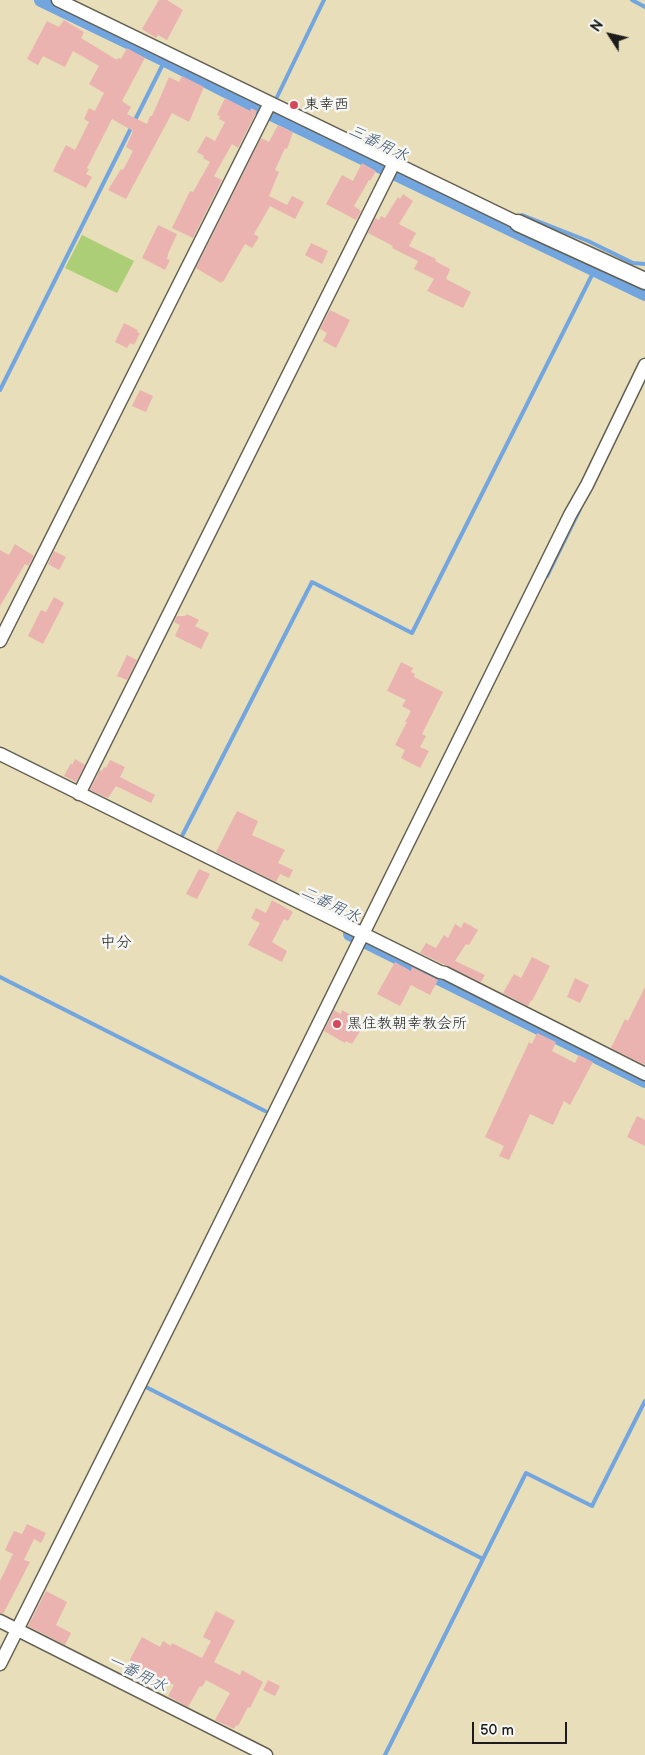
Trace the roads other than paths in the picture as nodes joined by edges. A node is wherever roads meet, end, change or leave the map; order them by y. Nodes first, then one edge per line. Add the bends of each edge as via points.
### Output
1 (58, 0) edge
2 (267, 109) junction
3 (392, 168) junction
4 (518, 223) joint
5 (645, 282) edge
6 (645, 365) edge
7 (0, 641) edge
8 (0, 754) edge
9 (79, 794) junction
10 (361, 938) junction
11 (645, 1074) edge
12 (0, 1621) edge
13 (16, 1632) junction
14 (0, 1664) edge
15 (266, 1755) edge

1 - 2 street
2 - 3 street
2 - 7 street
3 - 4 street
3 - 9 street
4 - 5 street
6 - 10 street
8 - 9 street
9 - 10 street
10 - 11 street via 445,973
10 - 13 street
12 - 13 street
13 - 14 street
13 - 15 street

